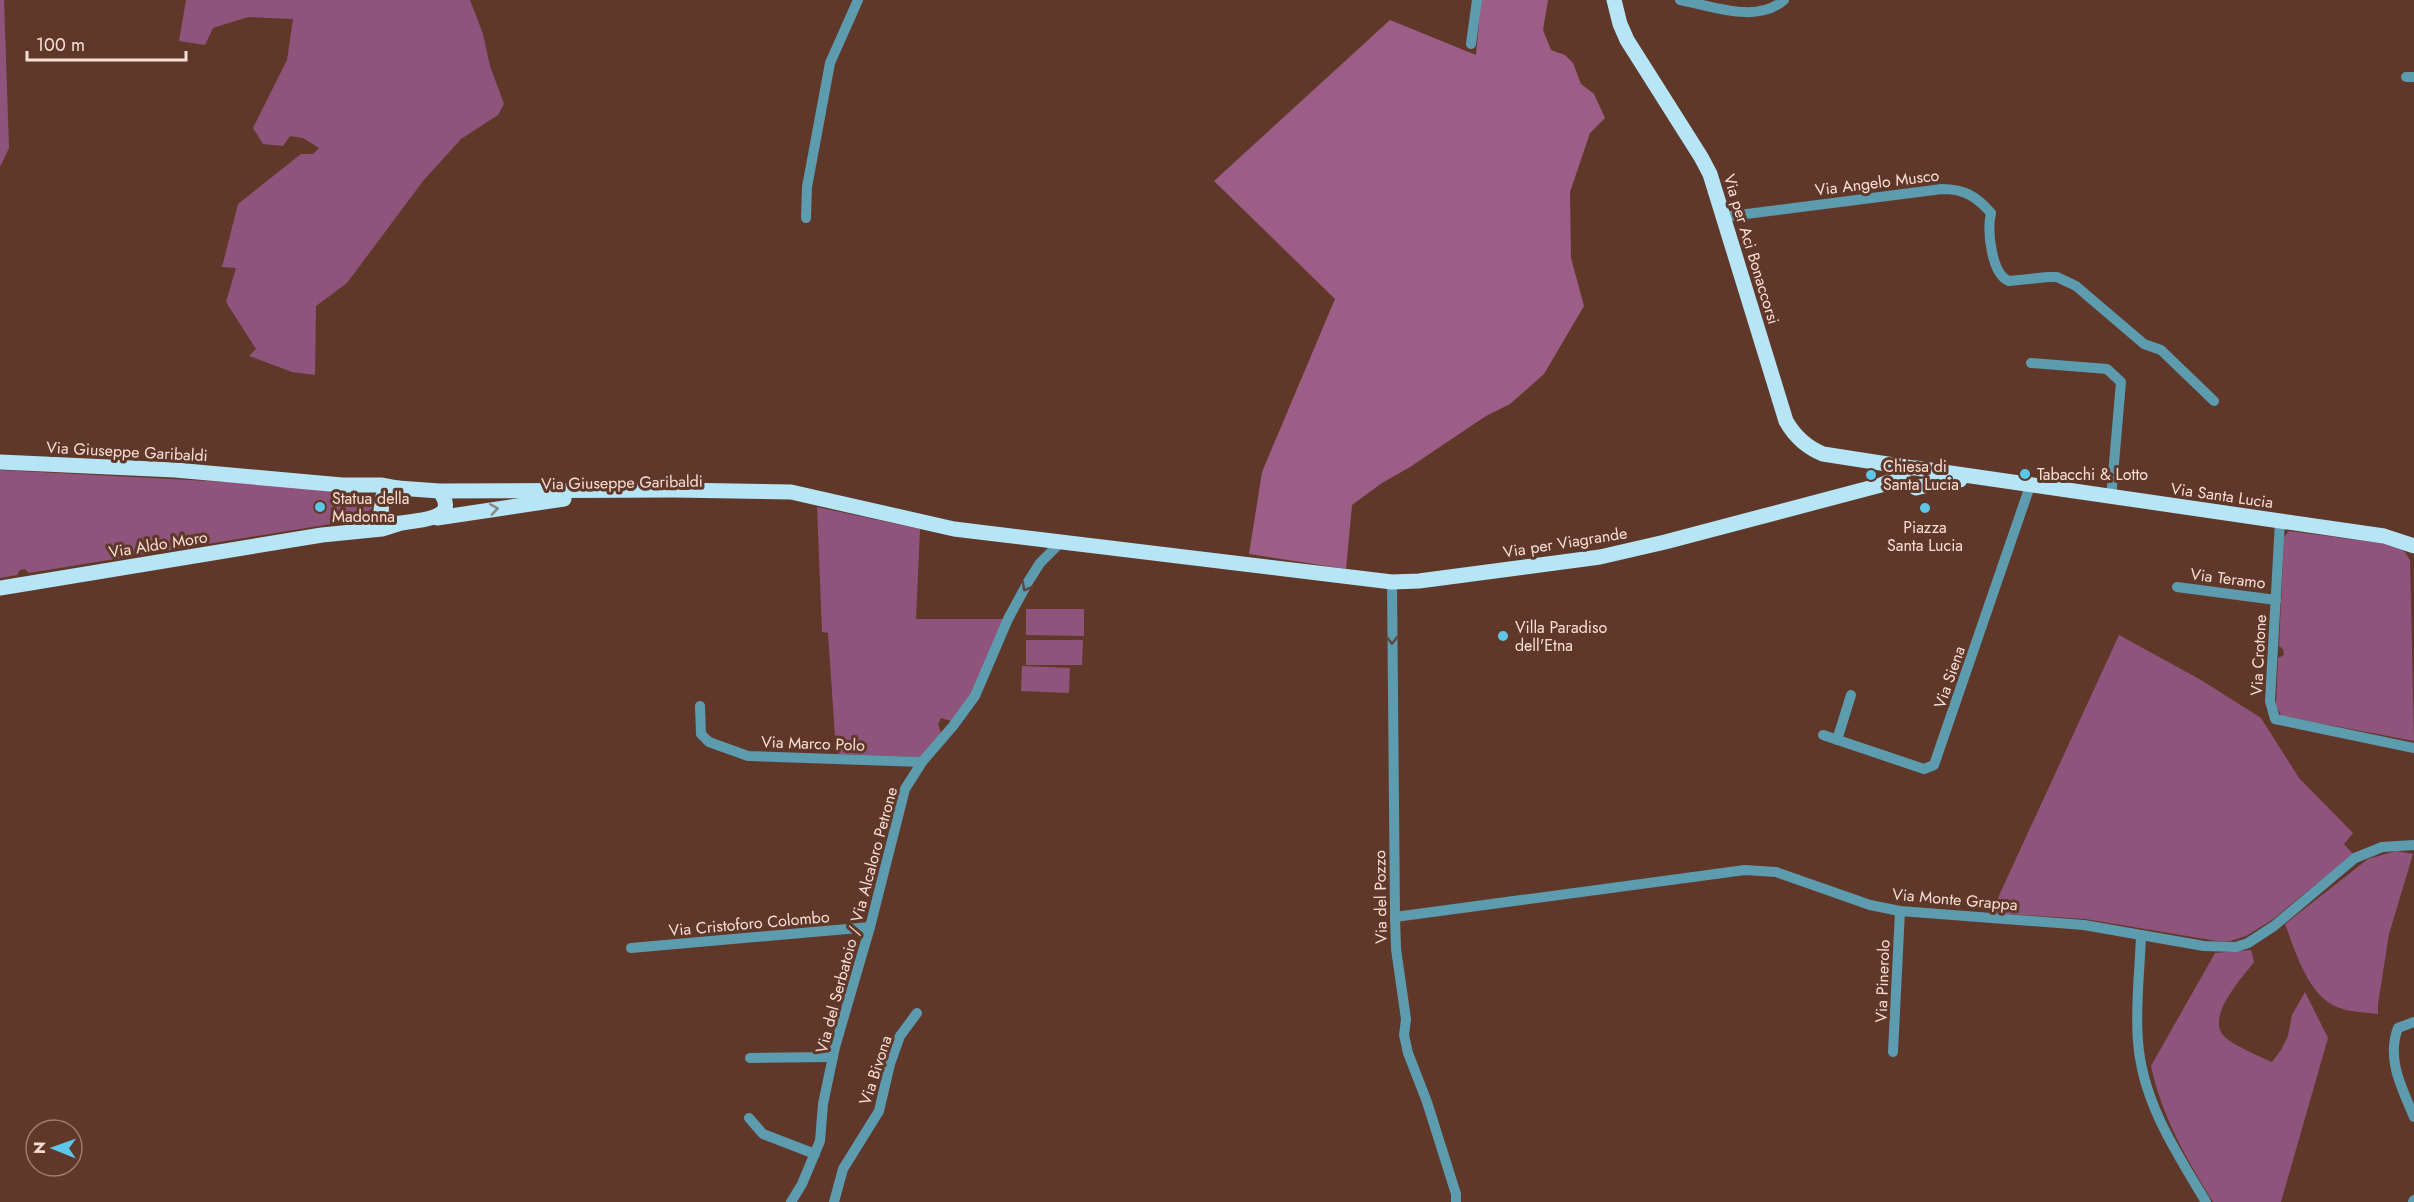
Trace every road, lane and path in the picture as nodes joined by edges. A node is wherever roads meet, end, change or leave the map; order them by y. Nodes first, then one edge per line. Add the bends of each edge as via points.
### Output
1 (858, 0) edge
2 (1477, 0) edge
3 (1614, 0) edge
4 (1680, 0) edge
5 (1784, 0) edge
6 (1471, 44) dead end
7 (1723, 217) junction
8 (806, 218) dead end
9 (2031, 363) dead end
10 (2214, 401) dead end
11 (0, 462) edge
12 (1909, 477) junction
13 (324, 484) junction
14 (2030, 486) junction
15 (398, 488) junction
16 (439, 491) junction
17 (810, 496) junction
18 (2111, 498) junction
19 (380, 505) junction
20 (437, 518) junction
21 (2280, 521) junction
22 (398, 524) junction
23 (2414, 534) edge
24 (322, 535) junction
25 (2384, 536) junction
26 (1062, 542) junction
27 (2414, 546) edge
28 (1392, 582) junction
29 (2177, 587) dead end
30 (0, 588) edge
31 (2276, 600) junction
32 (1851, 695) dead end
33 (700, 706) dead end
34 (1823, 735) dead end
35 (1837, 740) junction
36 (2414, 748) edge
37 (922, 762) junction
38 (2414, 845) edge
39 (1899, 911) junction
40 (1395, 917) junction
41 (870, 927) junction
42 (2141, 935) junction
43 (631, 948) dead end
44 (917, 1013) dead end
45 (2414, 1022) edge
46 (1893, 1052) dead end
47 (833, 1057) junction
48 (750, 1058) dead end
49 (2414, 1117) edge
50 (749, 1118) dead end
51 (815, 1154) junction
52 (791, 1202) edge
53 (834, 1202) edge
54 (1456, 1202) edge
55 (2206, 1202) edge

1 - 8 street via 834,50 822,99 807,187
2 - 6 street
3 - 7 main road, Via per Aci Bonaccorsi via 1627,40 1710,174
4 - 5 street via 1757,13
7 - 10 street, Via Angelo Musco via 1942,189 1966,192 1979,199 1991,213 1989,238 2004,279 2056,277 2076,286 2144,344 2160,350
7 - 12 main road, Via per Aci Bonaccorsi via 1786,421 1794,435 1823,454 1881,463
9 - 18 street via 2107,369 2121,381
11 - 13 main road, Via Giuseppe Garibaldi via 175,470
12 - 14 main road, Via Santa Lucia via 1984,478
12 - 28 main road, Via per Viagrande via 1600,557
13 - 15 main road, Via Giuseppe Garibaldi
13 - 19 main road via 368,493
14 - 18 main road, Via Santa Lucia
14 - 35 street, Via Siena via 1934,765 1924,769
15 - 16 main road, Via Giuseppe Garibaldi
15 - 19 main road via 386,493
16 - 17 main road, Via Giuseppe Garibaldi via 674,490 791,492
16 - 20 main road via 445,503
20 -> 17 main road, Via Giuseppe Garibaldi via 556,499
17 - 26 main road, Via Giuseppe Garibaldi via 954,529
18 - 21 main road, Via Santa Lucia
19 - 22 main road via 385,518
19 - 24 main road via 365,523
20 - 22 main road, Via Giuseppe Garibaldi
21 - 25 main road, Via Santa Lucia
21 - 31 street, Via Crotone
22 - 24 main road, Via Giuseppe Garibaldi
23 - 25 main road
24 - 30 main road, Via Aldo Moro
25 - 27 main road
26 - 28 main road, Via per Viagrande
26 -> 37 street, Via del Serbatoio / Via Alcaloro Petrone via 1040,562 1023,591 975,696
28 -> 40 street, Via del Pozzo
29 - 31 street, Via Teramo
31 - 36 street, Via Crotone via 2270,701 2275,719
32 - 35 street
33 - 37 street, Via Marco Polo via 701,734 709,742 748,756
34 - 35 street, Via Siena
37 - 41 street, Via del Serbatoio / Via Alcaloro Petrone via 905,789
38 - 42 street, Via Monte Grappa via 2382,847 2355,858 2248,943 2219,948
39 - 40 street, Via Monte Grappa via 1870,905 1776,872 1745,870
39 - 42 street, Via Monte Grappa via 2084,925
39 - 46 street, Via Pinerolo
40 - 54 street, Via del Pozzo via 1406,1019 1404,1035
41 - 43 street, Via Cristoforo Colombo
41 - 47 street, Via del Serbatoio / Via Alcaloro Petrone
42 - 55 street via 2137,1017 2142,1070 2159,1121
44 - 53 street, Via Bivona via 900,1036 879,1111 843,1169
45 - 49 street via 2398,1028 2393,1050 2394,1065
47 - 48 street
47 - 51 street, Via del Serbatoio / Via Alcaloro Petrone
50 - 51 street via 763,1134
51 - 52 street, Via del Serbatoio / Via Alcaloro Petrone

